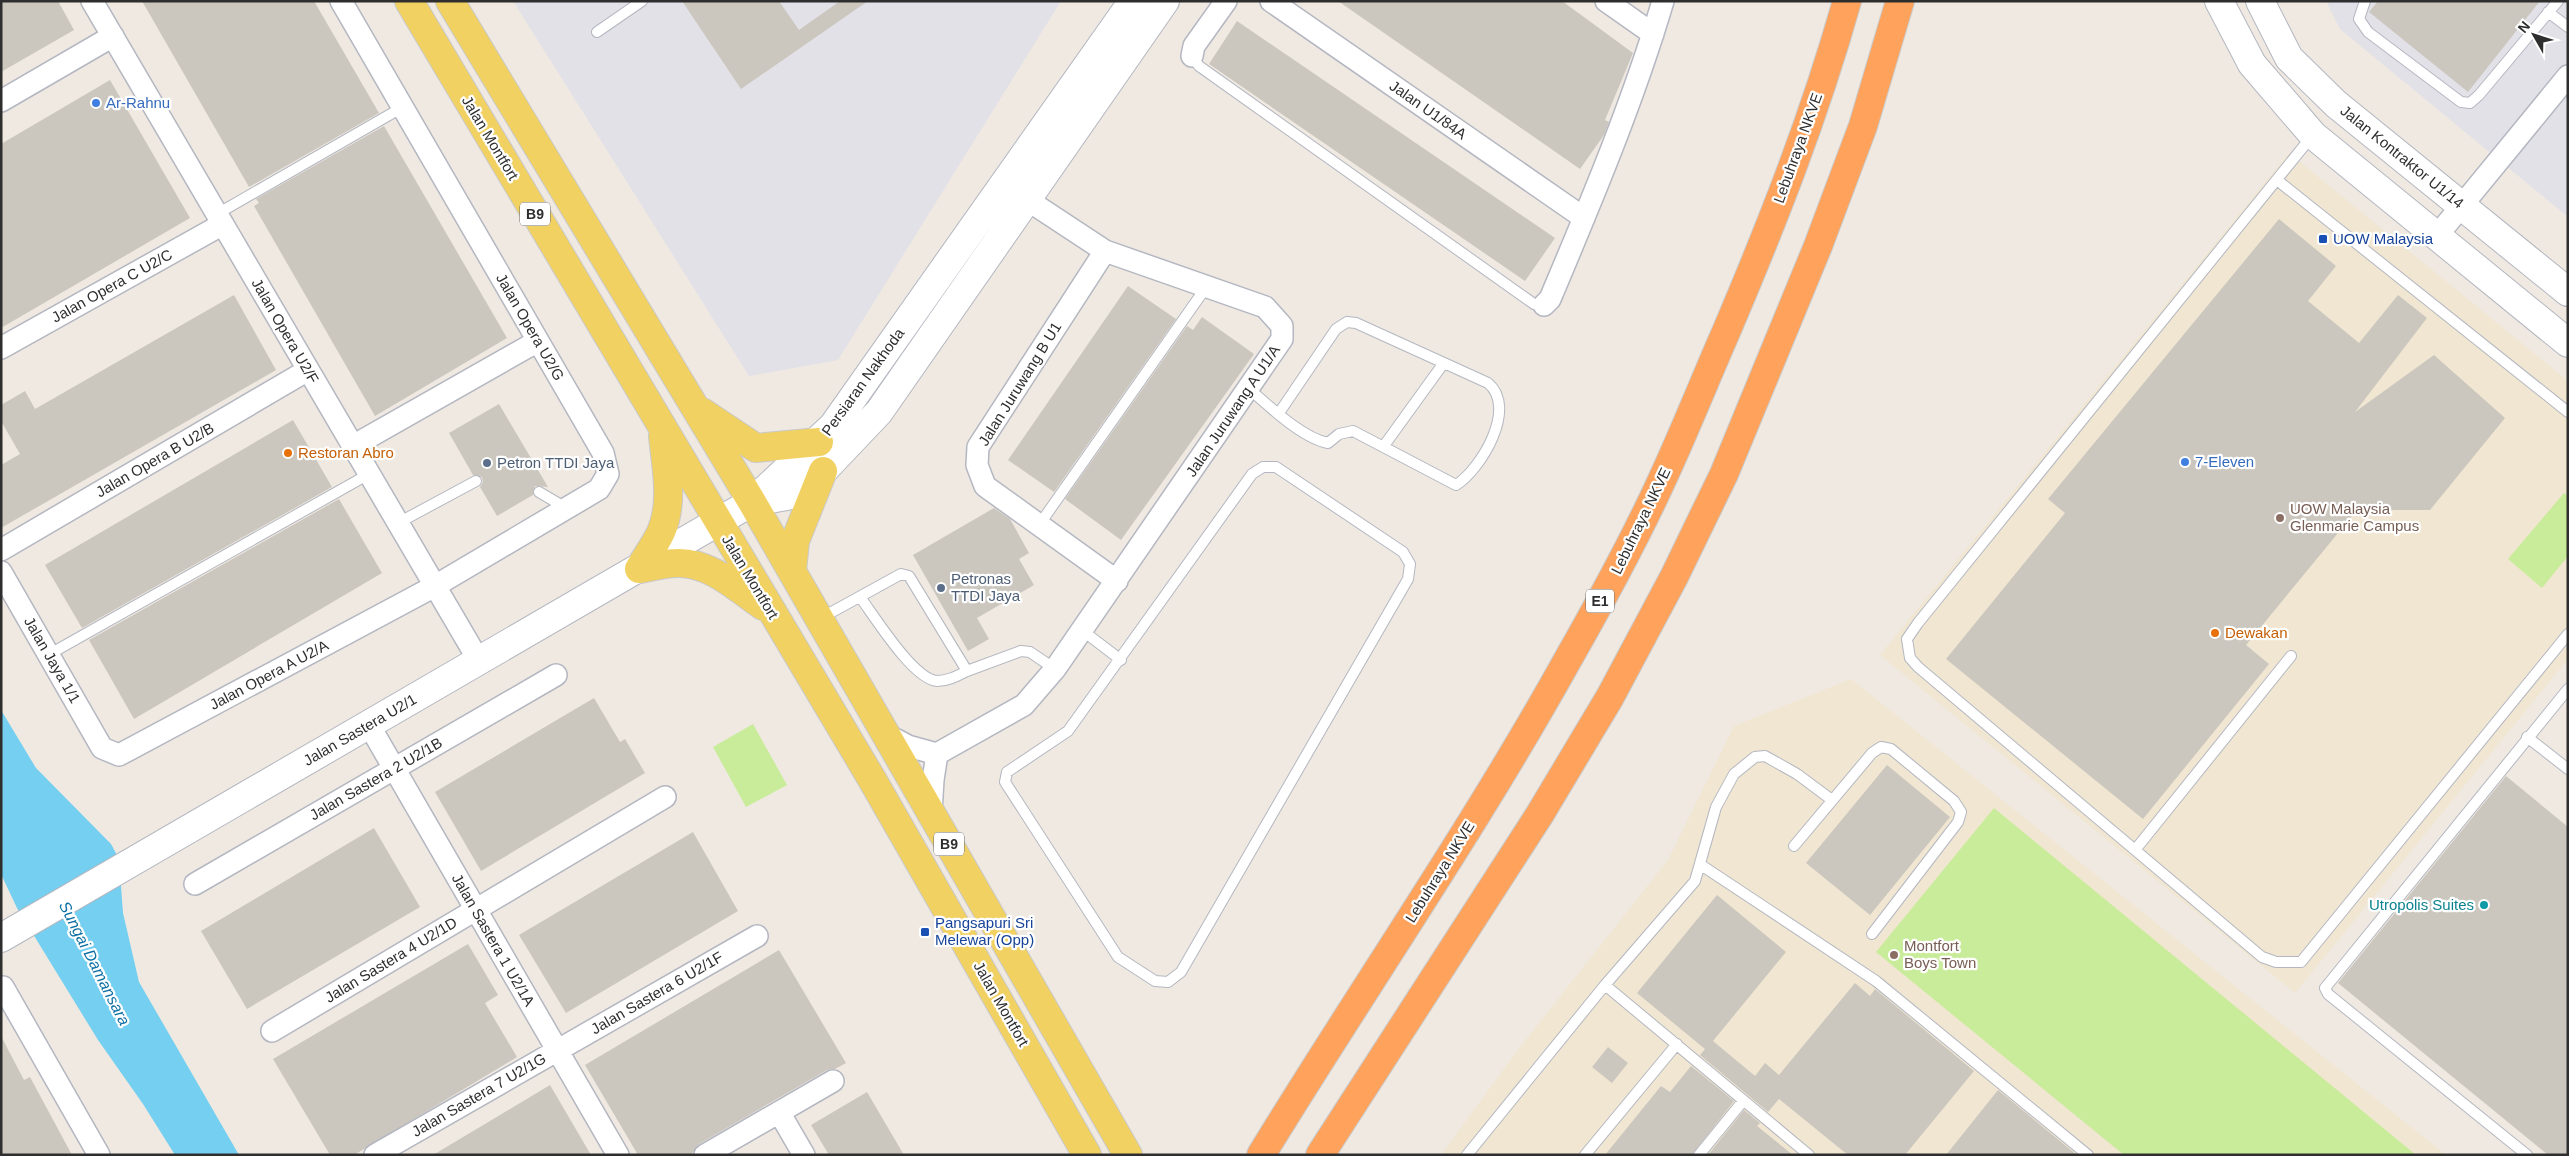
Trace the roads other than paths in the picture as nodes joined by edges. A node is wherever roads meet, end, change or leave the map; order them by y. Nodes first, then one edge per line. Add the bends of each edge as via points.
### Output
1 (92, 1) edge
2 (341, 1) edge
3 (409, 1) edge
4 (450, 1) edge
5 (642, 1) edge
6 (1133, 1) edge
7 (1165, 1) edge
8 (1226, 1) edge
9 (1271, 1) edge
10 (1606, 1) edge
11 (1662, 1) edge
12 (1846, 1) edge
13 (1900, 1) edge
14 (2219, 1) edge
15 (2260, 1) edge
16 (2365, 1) edge
17 (2558, 1) edge
18 (2548, 12) junction
19 (2568, 27) edge
20 (597, 32) dead end
21 (1653, 34) junction
22 (113, 36) junction
23 (1192, 56) joint
24 (2568, 76) edge
25 (1, 102) edge
26 (402, 107) junction
27 (2312, 135) junction
28 (2277, 180) junction
29 (1003, 184) junction
30 (1027, 200) junction
31 (2462, 206) junction
32 (1584, 218) junction
33 (220, 219) junction
34 (2436, 237) junction
35 (1105, 252) junction
36 (1207, 286) junction
37 (2568, 292) edge
38 (1544, 304) joint
39 (538, 341) junction
40 (2568, 343) edge
41 (1, 348) edge
42 (1443, 364) junction
43 (308, 370) junction
44 (1248, 388) junction
45 (693, 406) junction
46 (2568, 412) edge
47 (1278, 413) junction
48 (662, 427) junction
49 (819, 442) junction
50 (353, 446) junction
51 (1383, 447) junction
52 (823, 471) junction
53 (369, 474) junction
54 (476, 481) dead end
55 (540, 492) dead end
56 (752, 502) junction
57 (568, 509) junction
58 (398, 523) junction
59 (719, 524) junction
60 (1039, 525) junction
61 (1, 550) edge
62 (639, 570) junction
63 (792, 571) junction
64 (1, 572) edge
65 (1116, 581) junction
66 (435, 586) junction
67 (860, 597) junction
68 (770, 611) junction
69 (820, 619) junction
70 (1083, 631) junction
71 (2568, 634) edge
72 (48, 655) junction
73 (2291, 656) dead end
74 (1121, 660) junction
75 (479, 661) junction
76 (1055, 669) junction
77 (967, 672) junction
78 (556, 675) dead end
79 (2568, 689) edge
80 (369, 725) junction
81 (887, 735) junction
82 (2527, 737) junction
83 (102, 748) joint
84 (938, 754) junction
85 (394, 769) junction
86 (2568, 769) edge
87 (665, 797) dead end
88 (1832, 800) junction
89 (931, 812) junction
90 (1794, 846) dead end
91 (2135, 850) junction
92 (1701, 864) junction
93 (195, 884) dead end
94 (476, 910) junction
95 (1872, 934) dead end
96 (757, 936) dead end
97 (1, 938) edge
98 (1605, 984) junction
99 (3, 987) dead end
100 (272, 1031) dead end
101 (1676, 1044) junction
102 (557, 1050) junction
103 (833, 1080) dead end
104 (1743, 1101) junction
105 (779, 1112) junction
106 (1082, 1146) edge
107 (1472, 1153) edge
108 (99, 1155) edge
109 (375, 1155) edge
110 (618, 1155) edge
111 (705, 1155) edge
112 (804, 1155) edge
113 (1128, 1155) edge
114 (1260, 1155) edge
115 (1320, 1155) edge
116 (1585, 1155) edge
117 (1699, 1155) edge
118 (1809, 1155) edge
119 (2088, 1155) edge
120 (2527, 1155) edge

1 - 22 street, Jalan Opera U2/F
2 - 26 street, Jalan Opera U2/G
3 - 48 main road, Jalan Montfort / B9
4 - 45 main road, B9
5 - 20 lane
6 - 29 street, Persiaran Nakhoda
7 - 30 street, Persiaran Nakhoda
8 - 23 street via 1194,46
9 - 32 street, Jalan U1/84A
10 - 21 street
11 - 21 street
12 - 114 highway, Lebuhraya NKVE / E1 via 1814,105 1753,267 1684,430 1638,528 1571,656 1521,741
13 - 115 highway via 1863,126 1818,246 1724,474 1674,578 1610,697 1540,814
14 - 27 street via 2252,64
15 - 31 street, Jalan Kontraktor U1/14 via 2289,58 2336,104
16 - 18 lane via 2359,19 2368,32 2460,102 2470,103
17 - 18 lane
18 - 19 lane
21 - 32 street
22 - 25 street
22 - 33 street, Jalan Opera U2/F
23 - 38 lane via 1199,66 1534,304
24 - 31 street
26 - 33 lane
26 - 39 street, Jalan Opera U2/G
27 - 28 lane
27 - 34 street
28 - 46 lane
28 - 91 lane via 1907,639 1910,658 1918,668
29 - 30 street, Jalan Juruwang A U1/A
29 - 49 street, Persiaran Nakhoda via 834,426
30 - 35 street, Jalan Juruwang A U1/A
30 - 52 street, Persiaran Nakhoda via 879,412
31 - 34 street
31 - 37 street, Jalan Kontraktor U1/14
32 - 38 street via 1550,299
33 - 41 street, Jalan Opera C U2/C
33 - 43 street, Jalan Opera U2/F
34 - 40 street
35 - 36 street, Jalan Juruwang A U1/A
35 - 60 street, Jalan Juruwang B U1 via 978,447 977,465 985,486
36 - 44 street, Jalan Juruwang A U1/A via 1265,307 1282,326 1282,339
36 - 60 lane
39 - 50 street
39 - 57 street, Jalan Opera U2/G via 603,454 608,474 599,489
42 - 47 lane via 1356,323 1347,322 1336,329
42 - 51 lane
42 - 51 lane via 1488,383 1498,395 1500,414 1493,438 1465,480 1456,485
43 - 50 street, Jalan Opera U2/F
43 - 61 street, Jalan Opera B U2/B
44 - 47 lane
44 - 65 street, Jalan Juruwang A U1/A
45 - 49 main road via 756,448
45 - 56 main road, B9
47 - 51 lane via 1316,440 1328,443 1339,434 1353,432
48 - 59 main road, Jalan Montfort / B9
48 - 62 main road via 668,486 666,512 661,532
49 - 56 street, Persiaran Nakhoda
50 - 53 street, Jalan Opera U2/F
52 - 56 street, Persiaran Nakhoda via 787,496
52 - 63 main road via 795,540
53 - 58 street, Jalan Opera U2/F
53 - 72 lane
54 - 58 lane
55 - 57 lane
56 - 59 street, Jalan Sastera U2/1
56 - 63 main road, B9
57 - 66 street, Jalan Opera U2/G
58 - 66 street, Jalan Opera U2/F
59 - 62 street, Jalan Sastera U2/1
59 - 68 main road, Jalan Montfort / B9
60 - 65 street, Jalan Juruwang B U1
62 - 68 main road via 677,563 712,570
62 - 75 street, Jalan Sastera U2/1
63 - 69 main road, B9
64 - 72 street, Jalan Jaya 1/1
65 - 70 street, Jalan Juruwang A U1/A
66 - 75 street, Jalan Opera U2/F
66 - 83 street, Jalan Opera A U2/A via 119,755
67 - 69 lane
67 - 77 lane via 912,666 925,676 936,681
67 - 77 lane via 901,574 910,576
68 - 106 main road, Jalan Montfort / B9 via 873,780
69 - 81 main road, B9
70 - 74 lane
70 - 76 street, Jalan Juruwang A U1/A
71 - 91 lane via 2301,962 2276,962 2262,957
72 - 83 street, Jalan Jaya 1/1
73 - 91 lane
74 - 74 lane via 1252,474 1263,467 1276,467 1403,552 1410,564 1408,579 1181,972 1168,982 1155,981 1118,957 1005,782 1007,772 1068,731
75 - 80 street, Jalan Sastera U2/1
76 - 77 lane via 1030,652 1021,651
76 - 84 street, Jalan Juruwang A U1/A via 1024,705
78 - 85 street, Jalan Sastera 2 U2/1B
79 - 82 lane
80 - 85 street, Jalan Sastera 1 U2/1A
80 - 97 street, Jalan Sastera U2/1
81 - 84 street via 908,746
81 - 89 main road, B9
82 - 86 lane
82 - 120 lane via 2325,988 2328,994
84 - 89 street via 932,780
85 - 93 street, Jalan Sastera 2 U2/1B
85 - 94 street, Jalan Sastera 1 U2/1A
87 - 94 street, Jalan Sastera 4 U2/1D
88 - 90 lane
88 - 92 lane via 1797,774 1765,756 1755,757 1734,774 1716,807
88 - 95 lane via 1872,753 1881,747 1891,749 1954,801 1961,812 1958,822
89 - 113 main road, B9
92 - 98 lane via 1695,881
92 - 119 lane via 1876,981
94 - 100 street, Jalan Sastera 4 U2/1D
94 - 102 street, Jalan Sastera 1 U2/1A
96 - 102 street, Jalan Sastera 6 U2/1F
98 - 101 lane
98 - 107 lane
99 - 108 street
101 - 104 lane
101 - 116 lane
102 - 109 street, Jalan Sastera 7 U2/1G
102 - 110 street, Jalan Sastera 1 U2/1A
103 - 105 street
104 - 117 lane
104 - 118 lane
105 - 111 street
105 - 112 street

